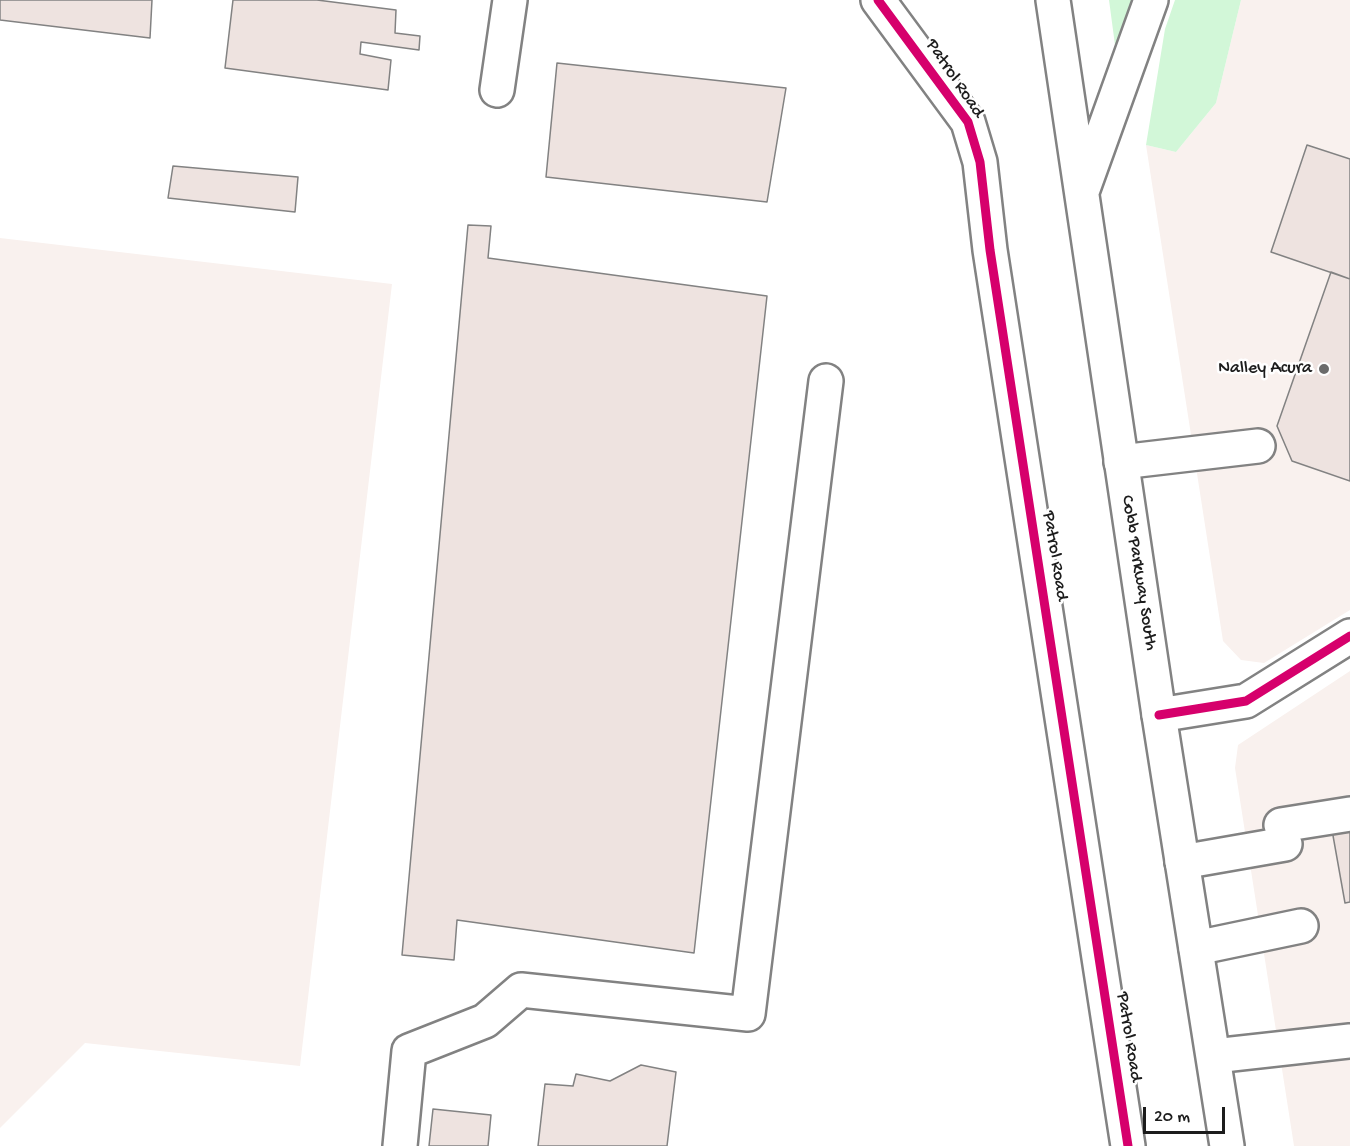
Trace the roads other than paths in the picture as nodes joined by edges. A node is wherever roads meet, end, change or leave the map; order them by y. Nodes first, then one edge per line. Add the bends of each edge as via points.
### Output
1 (510, 0) edge
2 (878, 0) edge
3 (1053, 0) edge
4 (1151, 0) edge
5 (497, 90) dead end
6 (1082, 193) junction
7 (826, 381) dead end
8 (1258, 446) dead end
9 (1121, 462) junction
10 (1350, 636) edge
11 (1159, 715) junction
12 (1350, 814) edge
13 (1182, 862) junction
14 (1301, 926) dead end
15 (1196, 948) junction
16 (1350, 1041) edge
17 (1214, 1056) junction
18 (400, 1146) edge
19 (1128, 1146) edge
20 (1227, 1146) edge

1 - 5 street
2 - 19 street, Patrol Road via 968,122 980,162 993,271
3 - 6 street, Cobb Parkway South
4 - 6 street
6 - 9 street, Cobb Parkway South
7 - 18 street via 748,1014 521,990 485,1021 409,1051
8 - 9 street
9 - 11 street, Cobb Parkway South
10 - 11 street via 1246,701
11 - 13 street, Cobb Parkway South
12 - 13 street
13 - 15 street, Cobb Parkway South
14 - 15 street
15 - 17 street, Cobb Parkway South
16 - 17 street
17 - 20 street, Cobb Parkway South

